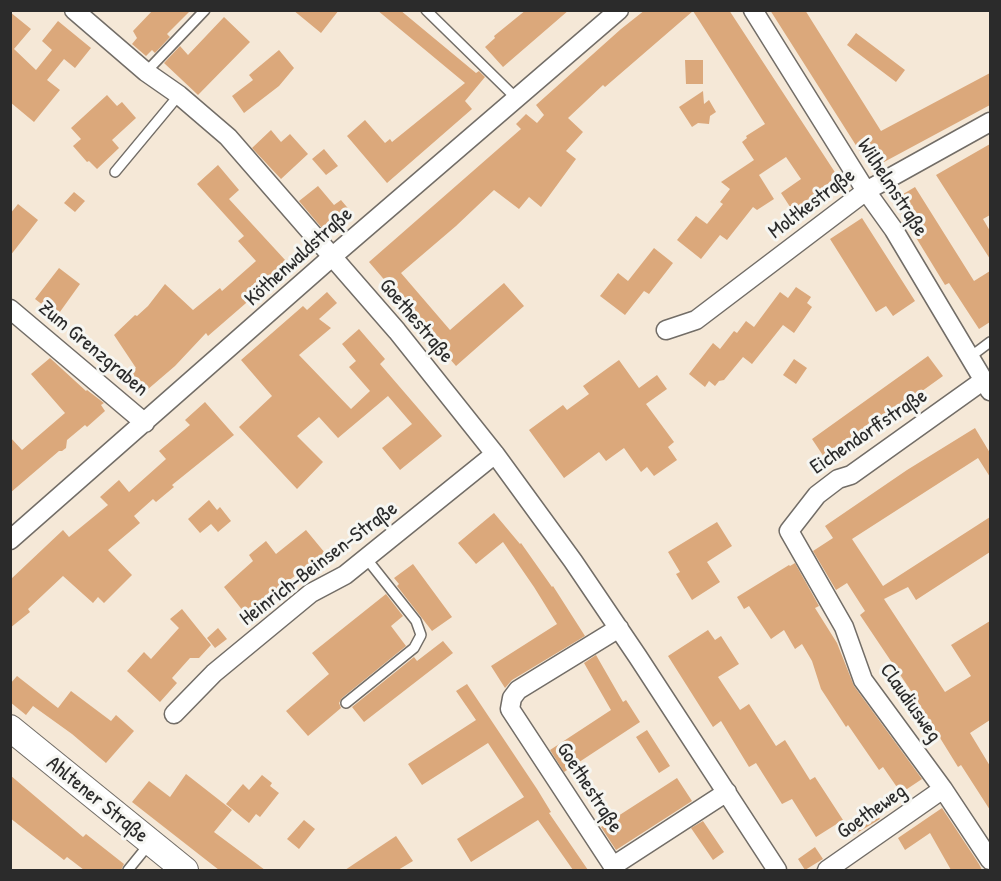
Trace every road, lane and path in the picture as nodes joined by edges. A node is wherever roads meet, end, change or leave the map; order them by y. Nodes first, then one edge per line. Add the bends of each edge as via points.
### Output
1 (74, 10) edge
2 (205, 10) edge
3 (426, 10) edge
4 (619, 10) edge
5 (753, 10) edge
6 (146, 72) junction
7 (179, 95) junction
8 (516, 98) junction
9 (990, 122) edge
10 (116, 172) dead end
11 (866, 191) junction
12 (333, 256) junction
13 (10, 309) edge
14 (666, 330) dead end
15 (990, 342) edge
16 (970, 357) junction
17 (987, 385) edge
18 (145, 423) junction
19 (495, 454) junction
20 (789, 531) joint
21 (10, 540) edge
22 (366, 558) junction
23 (619, 628) junction
24 (346, 703) dead end
25 (174, 714) dead end
26 (10, 728) edge
27 (943, 789) junction
28 (727, 792) junction
29 (150, 843) junction
30 (990, 860) edge
31 (129, 870) edge
32 (185, 870) edge
33 (777, 870) edge
34 (827, 870) edge

1 - 6 street, Goethestraße
2 - 6 lane
3 - 8 lane
4 - 8 street, Köthenwaldstraße
5 - 11 street, Wilhelmstraße
6 - 7 street, Goethestraße
7 - 10 lane
7 - 12 street, Goethestraße via 228,137
8 - 12 street, Köthenwaldstraße
9 - 11 street, Moltkestraße
11 - 14 street, Moltkestraße via 696,320
11 - 16 street, Wilhelmstraße via 894,230
12 - 18 street, Köthenwaldstraße
12 - 19 street, Goethestraße
13 - 18 street, Zum Grenzgraben
15 - 16 lane
16 - 17 street, Wilhelmstraße
17 - 20 street, Eichendorffstraße via 851,475 838,479 817,495
18 - 21 street, Köthenwaldstraße
19 - 22 street, Heinrich-Beinsen-Straße
19 - 23 street, Goethestraße
20 - 27 street, Claudiusweg via 844,627 863,680
22 - 24 lane via 416,621 422,636 414,648
22 - 25 street, Heinrich-Beinsen-Straße via 345,575 311,593 214,673
23 - 28 street, Goethestraße
23 - 28 street, Goethestraße via 518,690 510,709 613,866
26 - 29 main road, Ahltener Straße
27 - 30 street, Claudiusweg
27 - 34 street, Goetheweg
28 - 33 street, Goethestraße
29 - 31 lane
29 - 32 main road, Ahltener Straße

